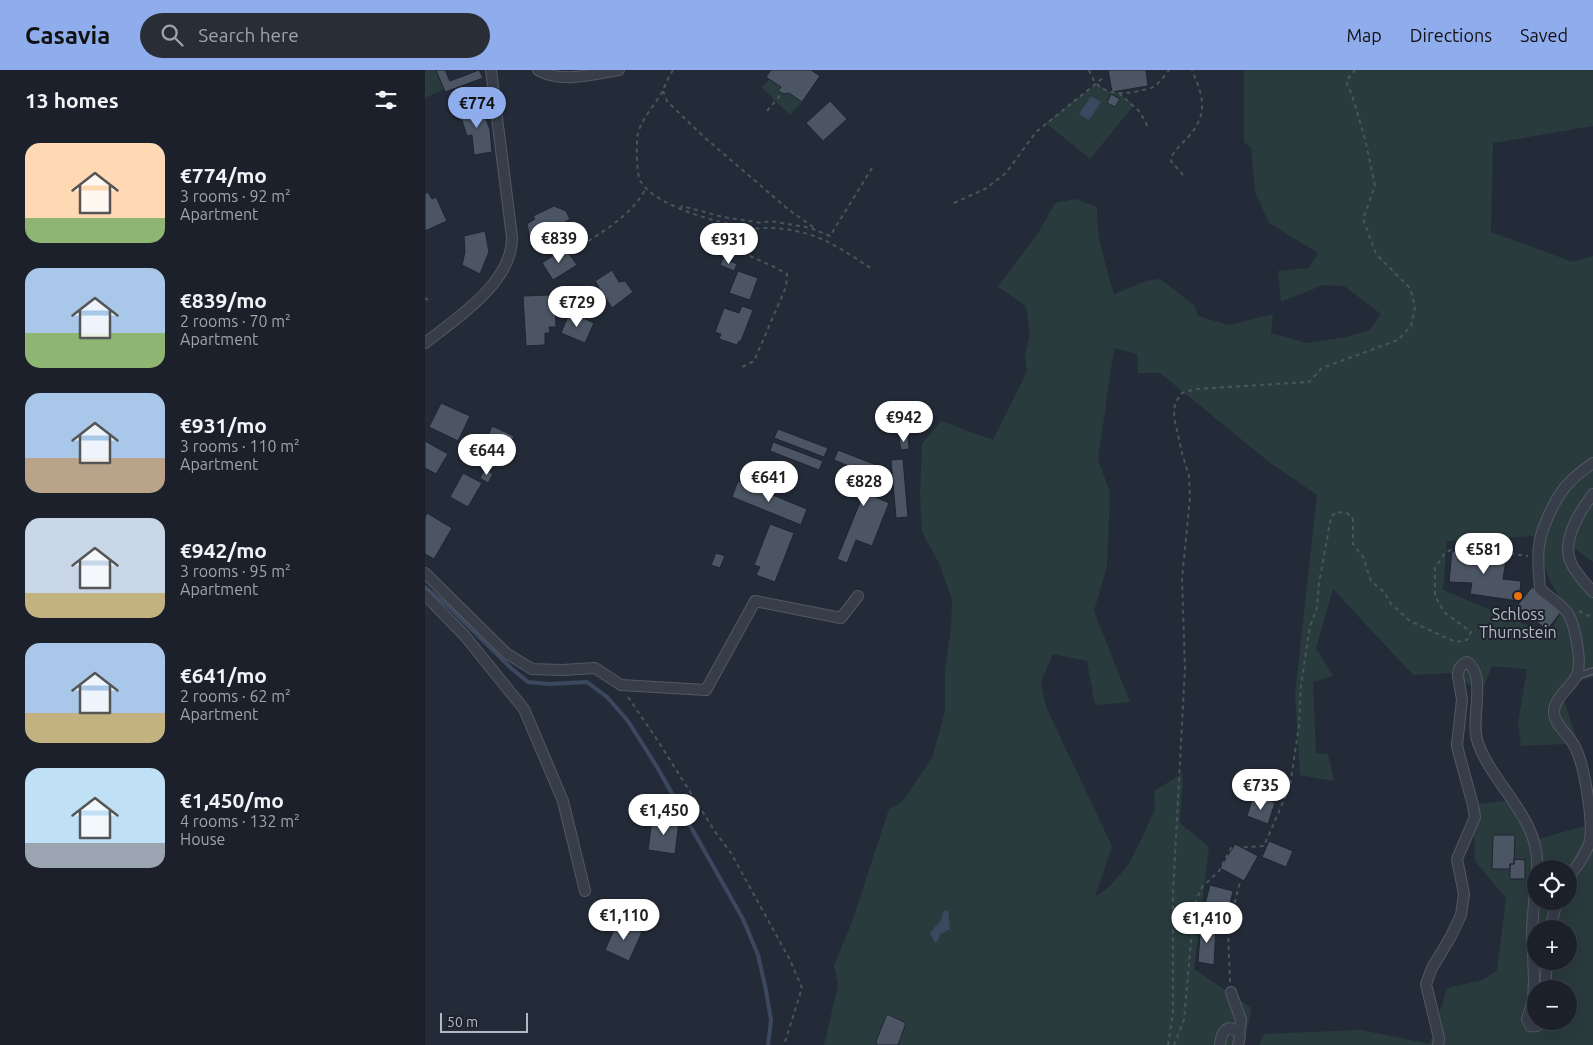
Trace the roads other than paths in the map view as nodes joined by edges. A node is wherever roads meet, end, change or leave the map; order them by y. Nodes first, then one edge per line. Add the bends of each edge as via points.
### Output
1 (491, 70) edge
2 (538, 70) edge
3 (619, 70) edge
4 (425, 343) edge
5 (1593, 463) edge
6 (1593, 494) edge
7 (425, 573) edge
8 (1593, 592) edge
9 (425, 595) edge
10 (858, 596) dead end
11 (1593, 671) edge
12 (1577, 676) junction
13 (1538, 860) edge
14 (1577, 865) edge
15 (585, 891) dead end
16 (1533, 910) edge
17 (1534, 980) edge
18 (1231, 992) road end
19 (1239, 1032) junction
20 (1220, 1045) edge
21 (1238, 1045) edge
22 (1439, 1045) edge

1 - 4 street via 512,251 507,264 483,296
2 - 3 street via 553,76 566,76
5 - 12 street via 1565,486 1542,532 1538,557 1540,589 1567,612 1572,623 1579,662
6 - 8 street via 1576,522 1568,550 1572,565
7 - 10 street via 506,653 532,668 595,668 621,685 706,690 755,602 841,618
9 - 15 street via 465,636 524,709 563,801
11 - 12 lane
12 - 14 street via 1560,698 1554,714 1580,758 1592,817 1593,831
13 - 22 street via 1530,829 1477,742 1477,676 1467,662 1459,669 1458,676 1462,700 1457,745 1475,817 1457,859 1464,894 1461,915 1426,984
16 - 17 street
18 - 19 street via 1241,1020
19 - 20 street via 1229,1028 1225,1030
19 - 21 street

